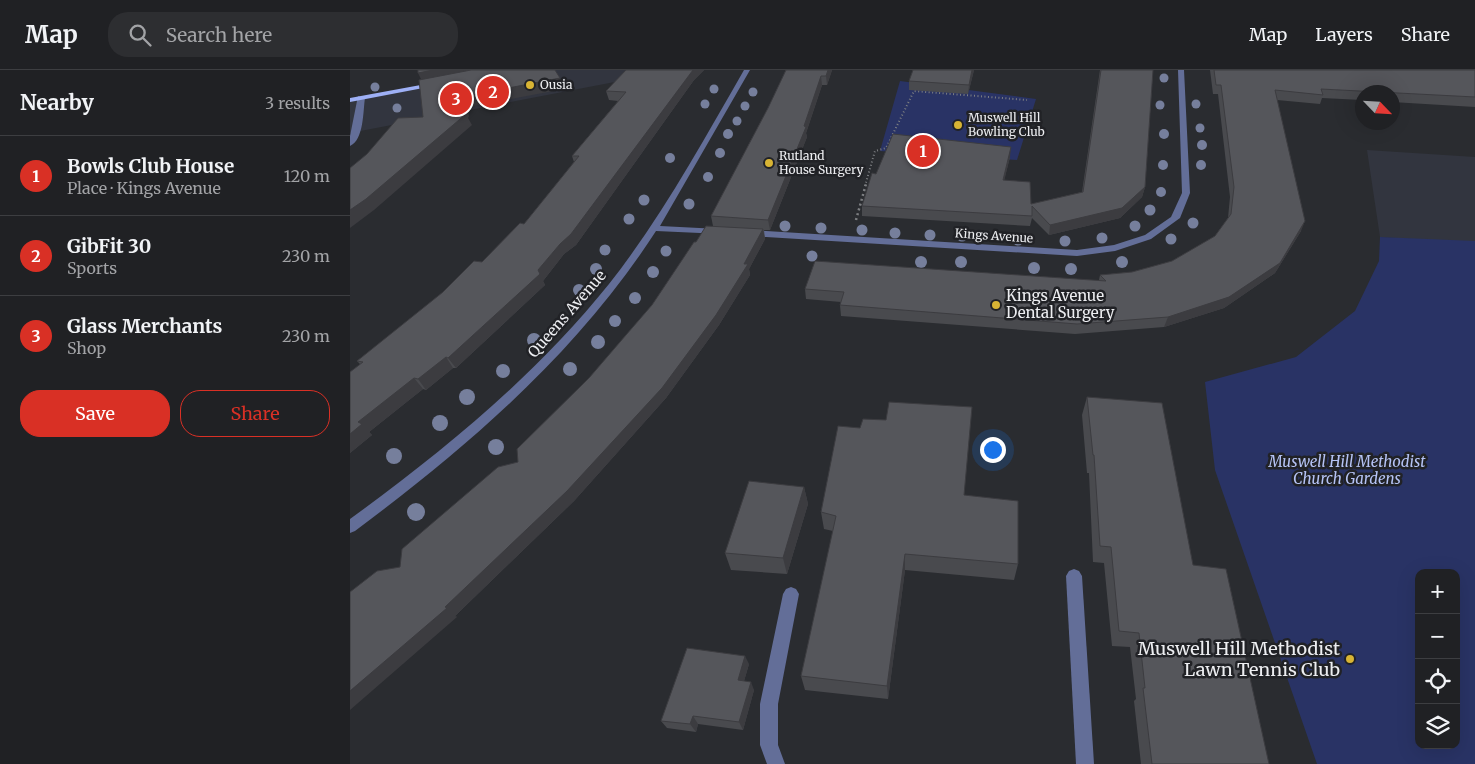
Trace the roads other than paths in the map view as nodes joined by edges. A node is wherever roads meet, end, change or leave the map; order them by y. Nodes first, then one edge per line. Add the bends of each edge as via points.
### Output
1 (747, 70) edge
2 (1181, 70) edge
3 (444, 83) edge
4 (361, 98) junction
5 (350, 100) edge
6 (350, 144) edge
7 (654, 228) junction
8 (350, 527) edge
9 (1074, 576) dead end
10 (791, 594) dead end
11 (776, 764) edge
12 (1085, 764) edge

1 - 7 street, Queens Avenue
2 - 7 street, Kings Avenue via 1186,193 1175,218 1148,237 1115,248 1077,253
3 - 4 main road
4 - 5 main road
4 - 6 street via 356,132
7 - 8 street, Queens Avenue via 613,285 554,354 462,438
9 - 12 street
10 - 11 street via 769,704 769,745

